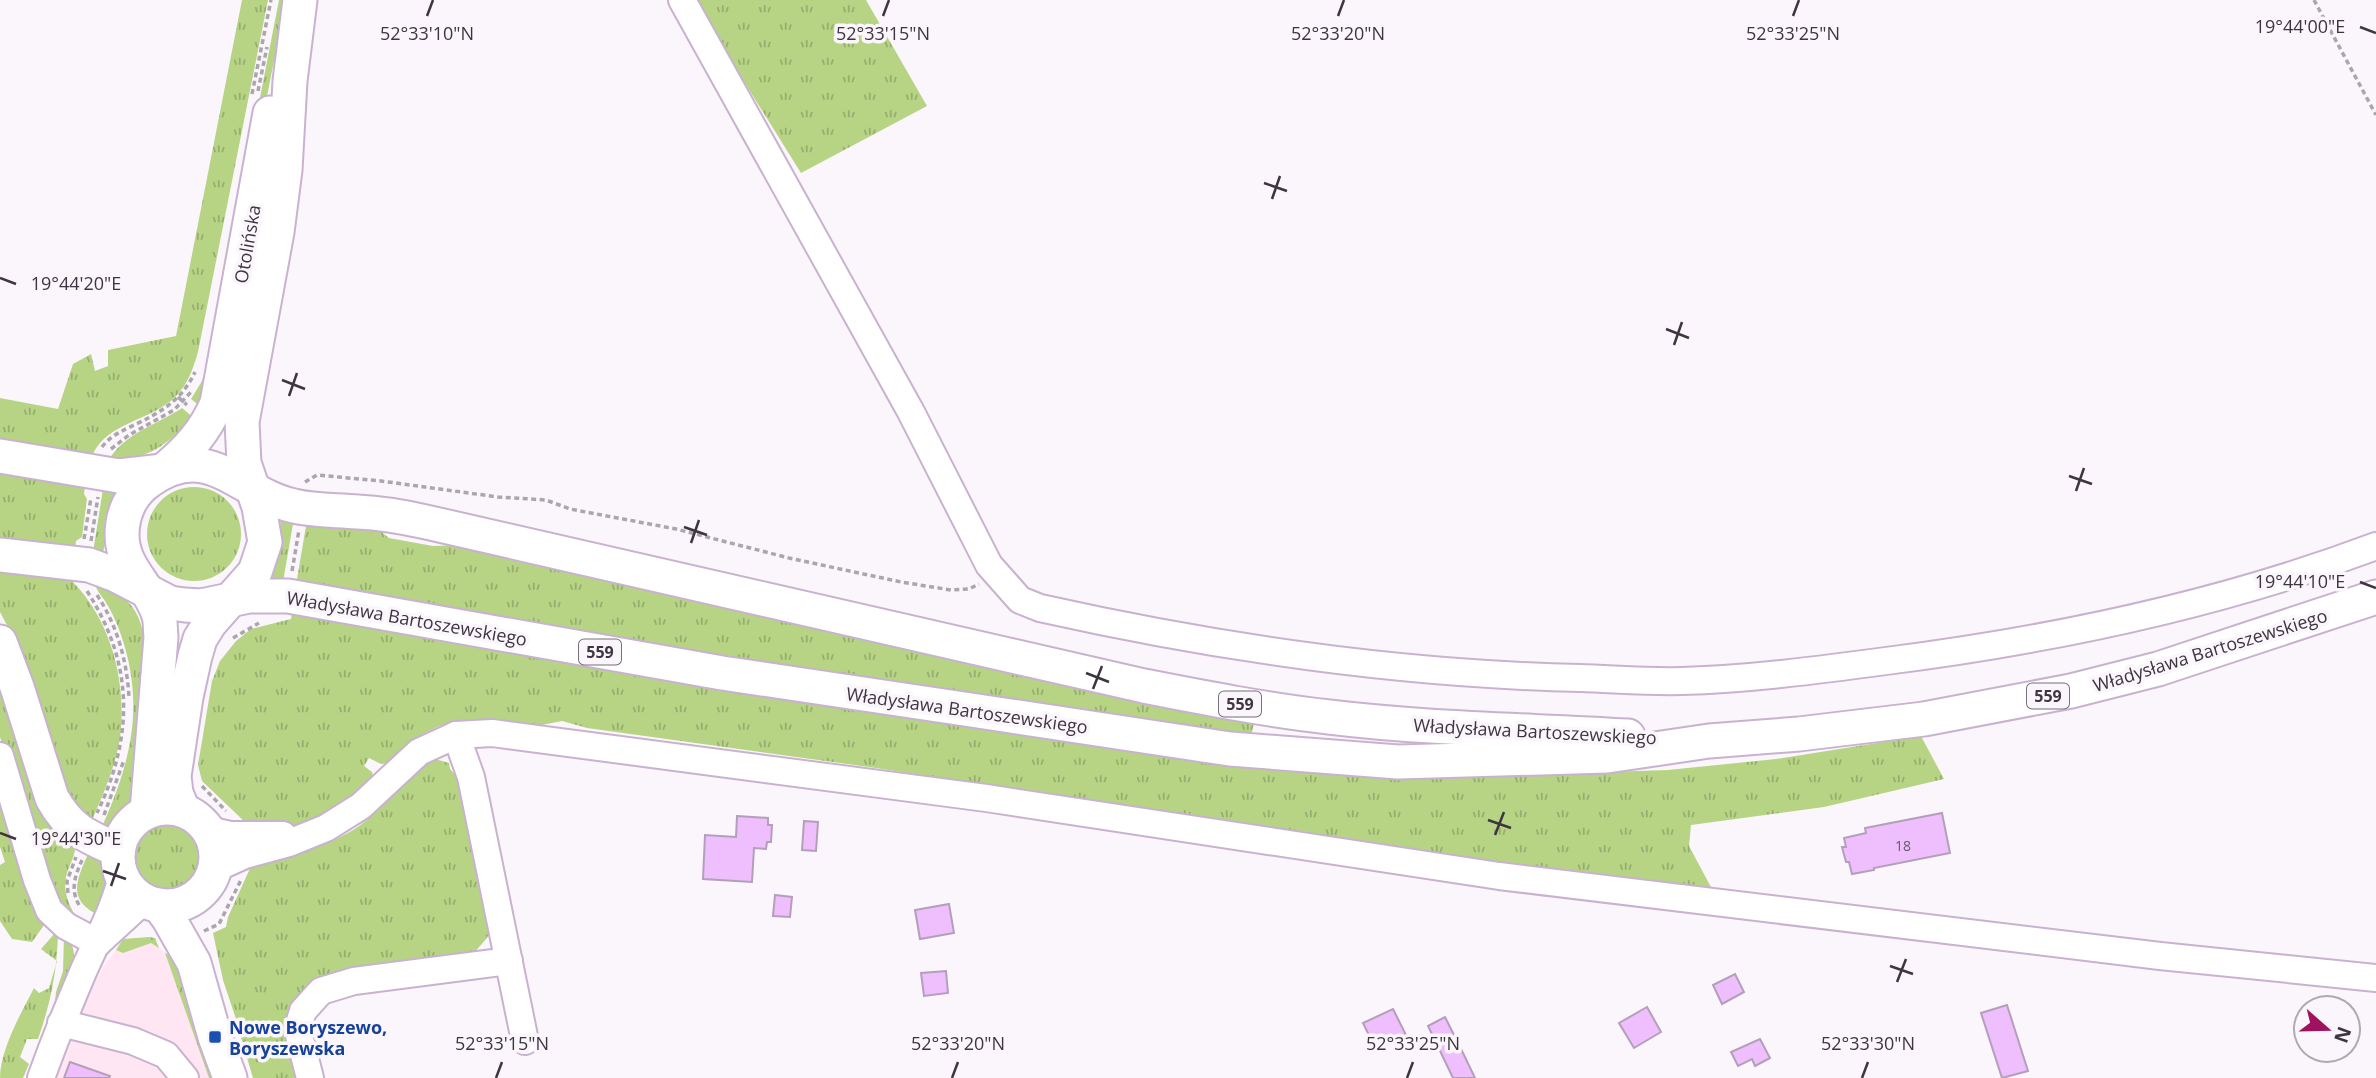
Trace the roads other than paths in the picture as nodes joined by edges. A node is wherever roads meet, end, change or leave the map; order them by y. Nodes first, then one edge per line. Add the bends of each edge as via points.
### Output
1 (298, 0) edge
2 (682, 0) edge
3 (0, 456) edge
4 (163, 471) junction
5 (252, 490) junction
6 (2376, 547) edge
7 (0, 555) edge
8 (146, 591) junction
9 (2376, 597) edge
10 (230, 599) junction
11 (0, 642) edge
12 (456, 735) junction
13 (1709, 741) junction
14 (151, 753) junction
15 (0, 756) edge
16 (147, 812) junction
17 (195, 820) junction
18 (313, 833) junction
19 (111, 855) junction
20 (215, 869) junction
21 (154, 904) junction
22 (198, 931) junction
23 (102, 933) junction
24 (509, 961) junction
25 (2376, 978) edge
26 (61, 1023) junction
27 (525, 1041) dead end
28 (41, 1078) edge
29 (185, 1078) edge
30 (230, 1078) edge
31 (310, 1078) edge

1 - 4 main road, Otolińska via 272,101 217,402 189,450
1 - 5 main road, Otolińska via 277,232 242,422 244,463
2 - 6 street via 911,412 980,549 1020,600 1040,608 1176,637 1347,663 1476,675 1682,681 1823,669 1996,646 2150,615
3 - 4 main road, 559 via 103,475
4 - 5 main road, 559 via 186,464 217,468
4 - 8 main road via 143,485 124,518 124,554
5 - 10 main road via 265,542 255,572
5 - 13 main road, Władysława Bartoszewskiego / 559 via 302,508 416,520 1230,702 1430,727
7 - 8 main road, 559 via 89,565
8 - 10 main road, 559 via 185,605
8 - 14 main road via 159,615 161,637
9 - 13 main road, Władysława Bartoszewskiego / 559 via 2158,669 2071,691 1905,722
10 - 13 main road, Władysława Bartoszewskiego / 559 via 267,595 331,602 722,673 1230,749 1412,762 1607,755
10 - 14 main road via 200,639 190,675
11 - 19 main road via 52,798 65,819
12 - 18 street via 419,752 361,806
12 - 24 street via 471,776
12 - 25 street via 492,733 794,771 1499,876
14 - 16 main road
14 - 17 main road
15 - 23 street via 49,910 66,926
16 - 17 main road via 164,807
16 - 19 main road via 128,827
17 - 18 street via 242,835
17 - 20 main road via 216,855
18 - 20 street
19 - 21 main road via 132,892
19 - 23 street
20 - 22 main road
21 - 22 main road via 169,919
21 - 22 main road via 178,905
21 - 23 street via 130,913
22 - 30 main road via 215,1037
23 - 26 street
24 - 27 street
24 - 31 street via 354,981 321,990 303,1011 299,1024
26 - 28 street
26 - 29 street via 133,1041 166,1055

